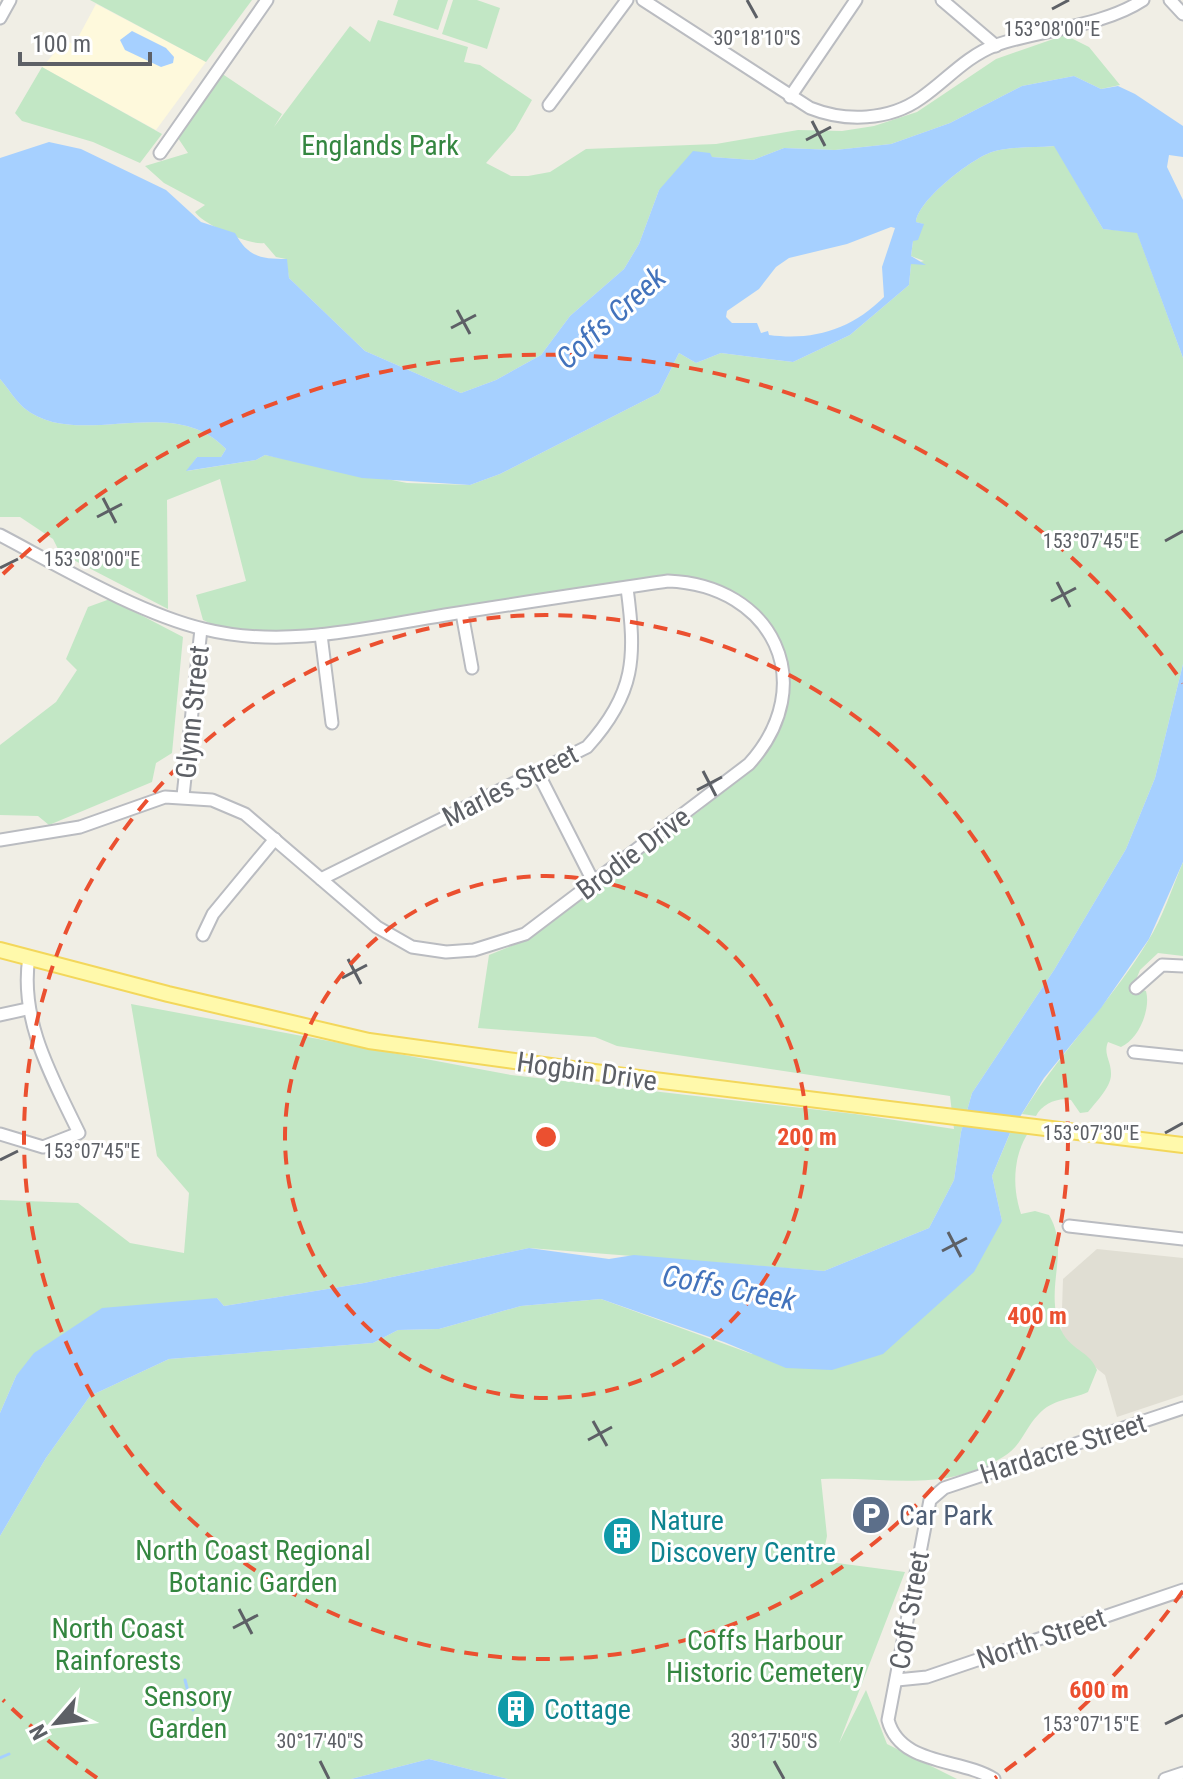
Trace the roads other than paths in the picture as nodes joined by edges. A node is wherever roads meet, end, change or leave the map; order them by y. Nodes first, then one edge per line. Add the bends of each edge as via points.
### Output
1 (10, 0) edge
2 (267, 0) edge
3 (627, 0) edge
4 (643, 0) edge
5 (856, 0) edge
6 (942, 0) edge
7 (1143, 0) edge
8 (1170, 0) edge
9 (1183, 13) edge
10 (0, 18) edge
11 (996, 46) junction
12 (790, 97) junction
13 (549, 105) dead end
14 (160, 153) dead end
15 (0, 535) edge
16 (627, 588) junction
17 (462, 613) junction
18 (201, 629) junction
19 (321, 635) junction
20 (472, 668) dead end
21 (332, 723) dead end
22 (538, 773) junction
23 (183, 796) junction
24 (275, 839) junction
25 (0, 840) edge
26 (321, 879) junction
27 (594, 883) junction
28 (203, 935) dead end
29 (0, 950) edge
30 (29, 957) junction
31 (1183, 966) edge
32 (1136, 988) dead end
33 (27, 1009) junction
34 (0, 1015) edge
35 (1134, 1052) dead end
36 (1183, 1057) edge
37 (0, 1134) edge
38 (1183, 1145) edge
39 (1069, 1226) dead end
40 (1183, 1239) edge
41 (1183, 1408) edge
42 (944, 1488) joint
43 (1183, 1590) edge
44 (897, 1680) junction
45 (1183, 1773) edge
46 (994, 1779) edge
47 (1165, 1779) edge

1 - 10 street
2 - 14 street
3 - 13 street
4 - 12 street
5 - 12 street
6 - 11 street
7 - 11 street
8 - 9 street
11 - 12 street via 964,61 922,98 875,115 834,118
15 - 18 street, Brodie Drive via 85,580
16 - 17 street, Brodie Drive
16 - 22 street, Marles Street via 633,635 624,698 587,747
16 - 27 street, Brodie Drive via 693,582 747,605 767,628 779,656 782,701 770,740 749,764
17 - 19 street, Brodie Drive
17 - 20 street
18 - 19 street, Brodie Drive via 257,638
18 - 23 street, Glynn Street
19 - 21 street
22 - 26 street, Marles Street
22 - 27 street
23 - 24 street, Brodie Drive via 236,808
23 - 25 street, Brodie Drive via 153,800 60,832
24 - 26 street, Brodie Drive
24 - 28 street via 213,914
26 - 27 street, Brodie Drive via 377,927 412,947 446,952 474,950 525,934
29 - 30 main road, Hogbin Drive
30 - 33 street
30 - 38 main road, Hogbin Drive via 369,1041
31 - 32 street via 1162,965
33 - 34 street
33 - 37 street via 79,1133 43,1147
35 - 36 street
39 - 40 street
41 - 42 street, Hardacre Street
42 - 44 street, Coff Street via 930,1500
43 - 44 street, North Street via 927,1677
44 - 46 street, Coff Street via 888,1720 894,1737 913,1751
45 - 47 street

